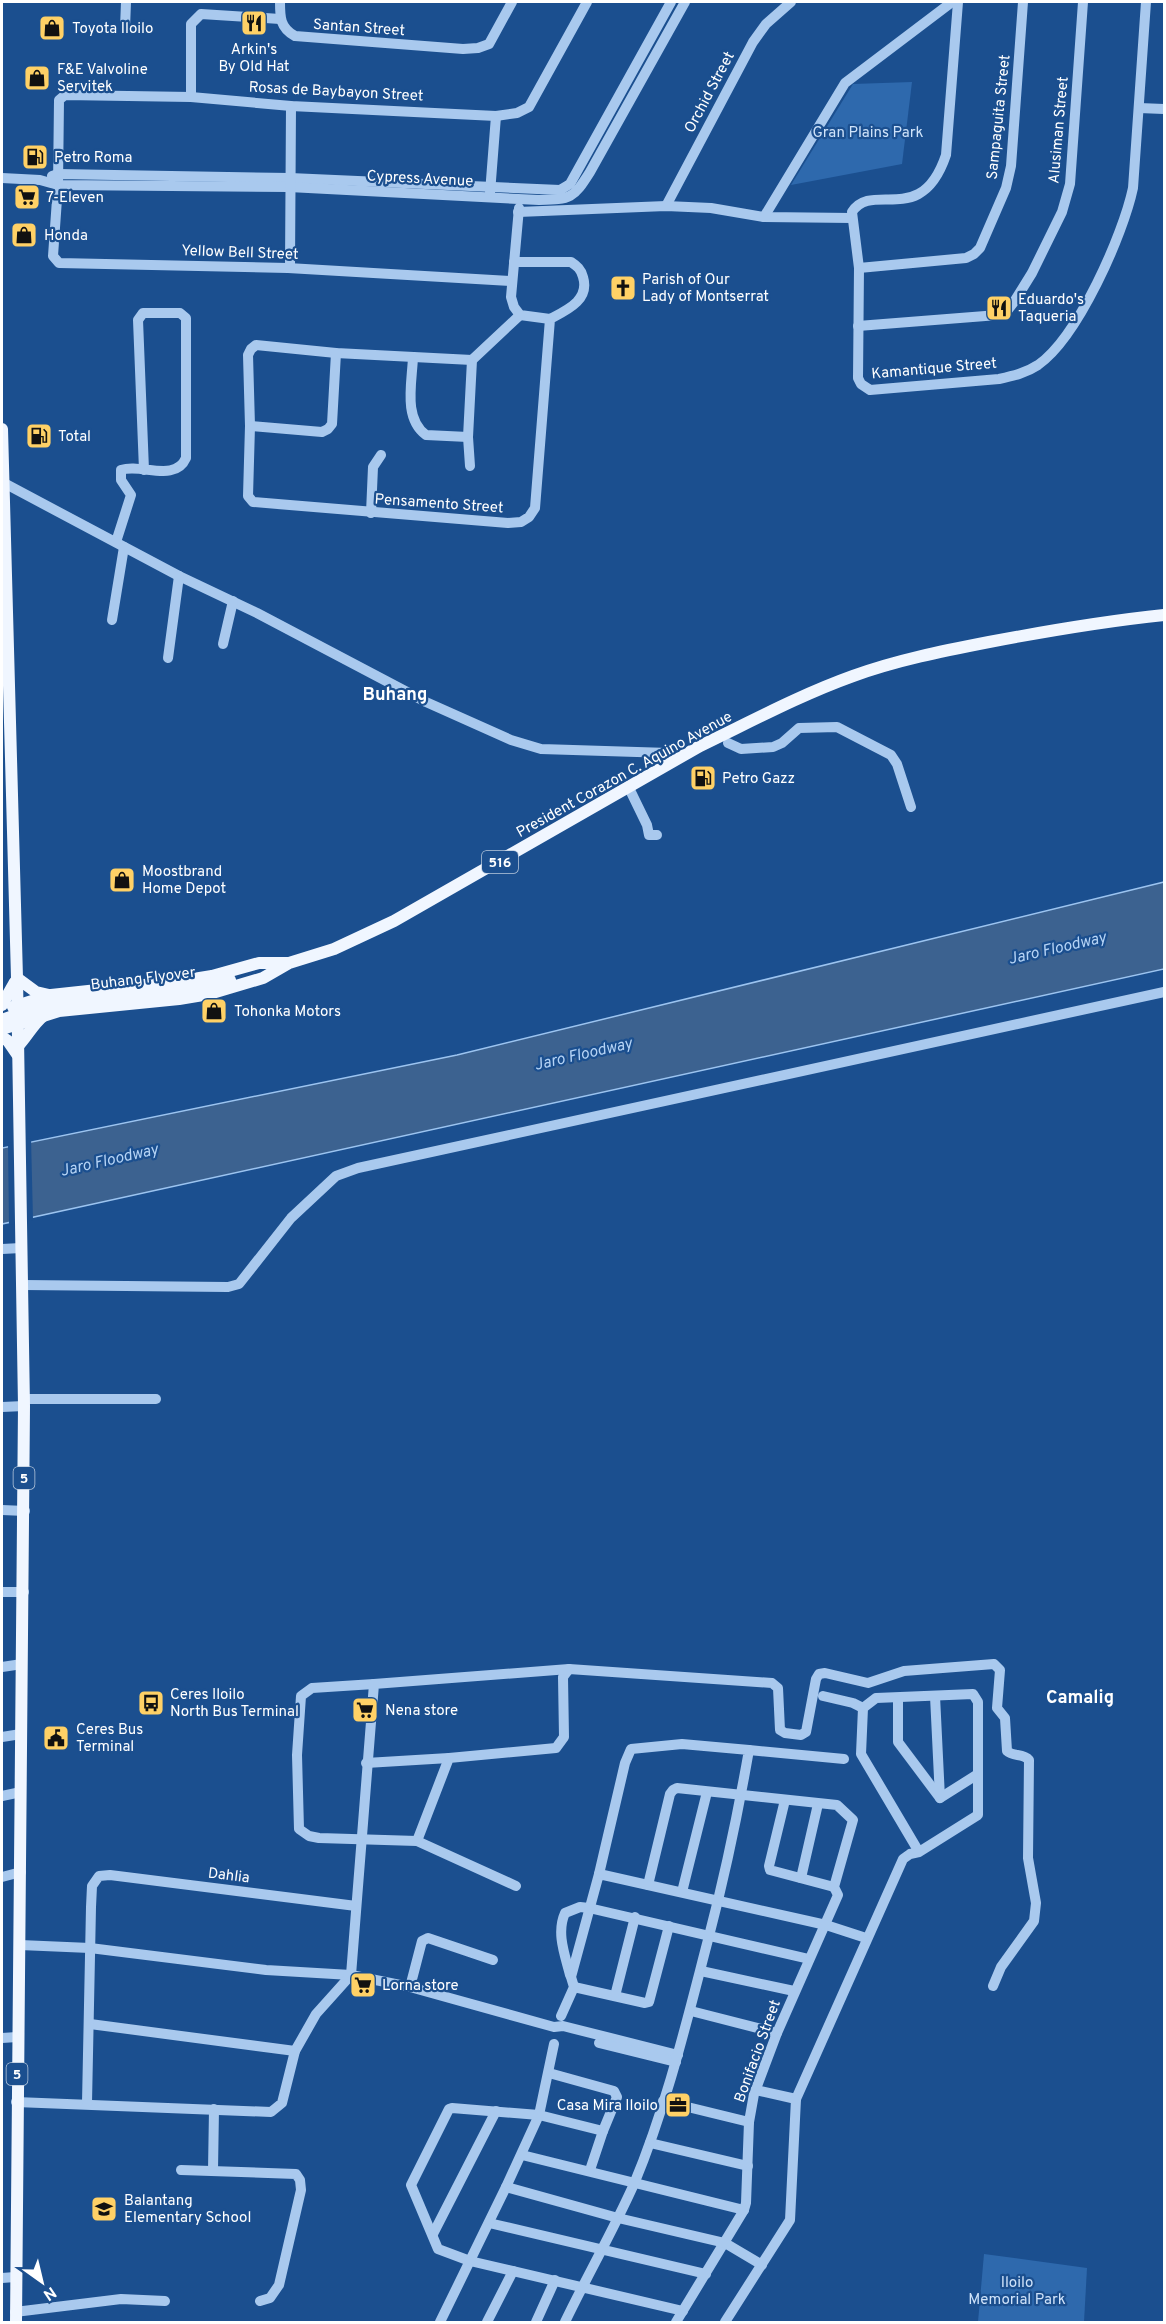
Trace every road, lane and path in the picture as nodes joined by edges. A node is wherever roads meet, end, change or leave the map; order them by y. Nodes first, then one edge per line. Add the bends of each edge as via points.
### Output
1 (126, 2) edge
2 (280, 2) edge
3 (512, 2) edge
4 (587, 2) edge
5 (671, 2) edge
6 (685, 2) edge
7 (791, 2) edge
8 (952, 2) edge
9 (958, 2) edge
10 (1023, 2) edge
11 (1083, 2) edge
12 (1146, 2) edge
13 (280, 19) junction
14 (125, 28) dead end
15 (627, 95) junction
16 (191, 97) junction
17 (291, 106) junction
18 (1138, 108) junction
19 (1164, 110) edge
20 (496, 116) junction
21 (2, 178) edge
22 (58, 179) junction
23 (290, 182) junction
24 (490, 192) junction
25 (520, 194) junction
26 (564, 194) junction
27 (666, 206) junction
28 (595, 210) junction
29 (519, 212) junction
30 (764, 217) junction
31 (852, 218) junction
32 (513, 262) junction
33 (290, 268) junction
34 (859, 268) junction
35 (512, 281) junction
36 (520, 315) junction
37 (550, 319) junction
38 (858, 326) junction
39 (336, 353) junction
40 (413, 357) junction
41 (472, 360) junction
42 (250, 426) junction
43 (2, 429) edge
44 (468, 437) junction
45 (381, 454) dead end
46 (470, 466) dead end
47 (144, 470) junction
48 (2, 482) edge
49 (371, 513) junction
50 (2, 537) edge
51 (120, 545) junction
52 (179, 576) junction
53 (233, 602) junction
54 (1164, 615) edge
55 (112, 620) dead end
56 (223, 644) dead end
57 (168, 658) dead end
58 (728, 743) joint
59 (704, 744) junction
60 (669, 753) joint
61 (6, 767) edge
62 (629, 788) junction
63 (911, 807) dead end
64 (657, 835) dead end
65 (289, 963) junction
66 (16, 978) junction
67 (1164, 992) edge
68 (51, 995) junction
69 (2, 1005) edge
70 (17, 1005) junction
71 (2, 1011) edge
72 (45, 1014) junction
73 (2, 1020) edge
74 (16, 1024) junction
75 (2, 1029) edge
76 (2, 1037) edge
77 (17, 1050) junction
78 (21, 1246) junction
79 (2, 1249) edge
80 (22, 1285) junction
81 (156, 1400) dead end
82 (24, 1403) junction
83 (2, 1407) edge
84 (2, 1510) edge
85 (25, 1511) junction
86 (2, 1592) edge
87 (24, 1592) junction
88 (22, 1664) junction
89 (2, 1667) edge
90 (569, 1669) junction
91 (374, 1684) junction
92 (823, 1696) dead end
93 (935, 1696) junction
94 (898, 1699) junction
95 (862, 1708) junction
96 (21, 1734) junction
97 (2, 1737) edge
98 (749, 1750) junction
99 (449, 1758) junction
100 (844, 1759) dead end
101 (366, 1763) junction
102 (978, 1774) junction
103 (21, 1791) junction
104 (707, 1792) junction
105 (741, 1795) junction
106 (2, 1796) edge
107 (940, 1798) junction
108 (785, 1800) junction
109 (818, 1804) junction
110 (361, 1839) junction
111 (417, 1841) junction
112 (919, 1852) junction
113 (21, 1872) junction
114 (598, 1874) junction
115 (2, 1877) edge
116 (801, 1878) junction
117 (648, 1885) junction
118 (516, 1886) dead end
119 (834, 1887) junction
120 (682, 1892) junction
121 (719, 1901) junction
122 (356, 1906) junction
123 (589, 1908) junction
124 (635, 1917) junction
125 (826, 1925) junction
126 (669, 1926) junction
127 (709, 1937) junction
128 (866, 1938) junction
129 (20, 1945) junction
130 (90, 1948) junction
131 (493, 1959) dead end
132 (809, 1959) junction
133 (701, 1971) junction
134 (351, 1975) junction
135 (572, 1982) junction
136 (993, 1986) dead end
137 (410, 1987) junction
138 (794, 1991) junction
139 (615, 1996) junction
140 (691, 2011) junction
141 (561, 2016) dead end
142 (90, 2024) junction
143 (777, 2033) junction
144 (17, 2037) junction
145 (2, 2038) edge
146 (555, 2044) dead end
147 (295, 2051) junction
148 (677, 2058) junction
149 (549, 2073) junction
150 (756, 2090) junction
151 (796, 2099) junction
152 (663, 2101) junction
153 (16, 2102) junction
154 (87, 2103) junction
155 (213, 2109) junction
156 (496, 2111) junction
157 (539, 2115) junction
158 (748, 2122) junction
159 (603, 2131) junction
160 (650, 2143) junction
161 (522, 2155) junction
162 (748, 2166) junction
163 (181, 2170) dead end
164 (213, 2170) junction
165 (590, 2170) junction
166 (634, 2184) junction
167 (506, 2187) junction
168 (744, 2210) junction
169 (618, 2218) junction
170 (489, 2223) junction
171 (433, 2234) junction
172 (725, 2243) junction
173 (600, 2250) junction
174 (470, 2261) junction
175 (762, 2265) junction
176 (513, 2271) junction
177 (706, 2274) junction
178 (15, 2277) junction
179 (2, 2278) edge
180 (555, 2280) junction
181 (582, 2286) junction
182 (165, 2301) dead end
183 (260, 2301) dead end
184 (683, 2311) junction
185 (16, 2317) edge
186 (440, 2322) edge
187 (487, 2322) edge
188 (536, 2322) edge
189 (565, 2322) edge
190 (676, 2322) edge
191 (725, 2322) edge

1 - 14 street
2 - 13 street
3 - 13 street, Santan Street via 489,44 478,48 295,36 286,32
4 - 20 street, Rosas de Baybayon Street via 529,106 517,113
5 - 15 street
6 - 15 street
7 - 27 street, Orchid Street via 753,42
8 - 30 street via 845,84
9 - 31 street via 946,155 938,175 920,195 863,202 854,208
10 - 34 street, Sampaguita Street via 1011,166 1006,188 980,248 966,258
11 - 38 street, Alusiman Street via 1070,184 1062,212 1014,302 999,315
12 - 18 street, Kamantique Street
13 - 16 street via 201,14 195,18 191,24
15 - 26 street via 590,172 574,195
16 - 17 street, Rosas de Baybayon Street
16 - 22 street, Rosas de Baybayon Street via 62,96
17 - 20 street, Rosas de Baybayon Street
17 - 23 street
18 - 19 street
18 - 38 street, Kamantique Street via 1133,188 1124,224 1065,338 1039,364 1027,372 999,379 870,390 858,378
20 - 24 street
21 - 22 street, Cypress Avenue
22 - 23 street, Cypress Avenue
22 - 33 street, Yellow Bell Street via 53,256 58,263
23 - 24 street, Cypress Avenue
23 - 33 street
24 - 25 street, Cypress Avenue
25 - 26 street, Cypress Avenue via 539,200
25 - 29 street
26 - 28 street
27 - 28 street
27 - 30 street via 711,208
28 - 29 street
29 - 32 street
30 - 31 street
31 - 34 street, Kamantique Street
32 - 35 street
32 - 37 street via 571,262 578,266 585,287 580,299
33 - 35 street, Yellow Bell Street
34 - 38 street, Kamantique Street
35 - 36 street via 512,303
36 - 37 street
36 - 41 street
37 - 49 street, Pensamento Street via 535,508 529,517 521,522 495,523
39 - 40 street
39 - 42 street via 332,424 328,429 322,432
39 - 42 street via 256,345 251,349
40 - 41 street
40 - 44 street via 414,424 426,435
41 - 44 street
42 - 49 street, Pensamento Street via 248,496 253,502
43 - 48 main road, 5
44 - 46 street
45 - 49 street via 373,467
47 - 47 street via 138,320 143,313 180,313 186,318 186,458 174,470
47 - 51 street via 121,470 121,480 135,495
48 - 50 main road, 5
48 - 51 street
50 - 61 main road, 5
51 - 52 street
51 - 55 street
52 - 53 street
52 - 57 street
53 - 56 street
53 - 60 street via 426,702 525,746
54 - 59 main road, President Corazon C. Aquino Avenue / 516 via 1036,634 901,661 842,681
58 - 59 main road
58 - 63 street via 741,749 773,747 799,728 837,727 891,755
59 - 60 main road
59 - 62 main road, President Corazon C. Aquino Avenue / 516
61 - 66 main road, 5
62 - 64 street via 649,835
62 - 65 main road, President Corazon C. Aquino Avenue / 516 via 394,921 334,949
65 - 68 main road, President Corazon C. Aquino Avenue / 516 via 259,963 181,981
65 - 72 main road, President Corazon C. Aquino Avenue / 516 via 263,978 209,994
65 - 73 main road, Buhang Flyover via 197,987 47,1004
66 - 68 main road via 36,992
66 - 69 main road
66 - 70 main road, 5
67 - 80 street via 358,1168 336,1176 291,1218 239,1284 228,1287
68 - 70 main road, President Corazon C. Aquino Avenue / 516
70 - 71 main road, President Corazon C. Aquino Avenue
70 - 74 main road, 5
72 - 74 main road, President Corazon C. Aquino Avenue / 516
72 - 77 main road via 34,1023
74 - 75 main road, President Corazon C. Aquino Avenue
74 - 77 main road, 5
76 - 77 main road
77 - 78 main road, 5
78 - 79 street
78 - 80 main road, 5
80 - 82 main road, 5
81 - 82 street
82 - 83 street
82 - 85 main road, 5
84 - 85 street
85 - 87 main road, 5
86 - 87 street
87 - 88 main road, 5
88 - 89 street
88 - 96 main road, 5
90 - 91 street
90 - 99 street via 563,1677 564,1737 556,1748
90 - 136 street via 772,1683 778,1688 780,1730 801,1735 806,1732 819,1674 868,1683 904,1671 998,1666 997,1708 1005,1718 1007,1751 1029,1760 1028,1858 1036,1903 1034,1922 1001,1967
91 - 101 street
91 - 110 street via 312,1688 301,1696 299,1717 298,1829 319,1838
92 - 95 street
93 - 94 street
93 - 102 street via 973,1694 978,1702
93 - 107 street
94 - 95 street via 876,1698
94 - 107 street via 898,1742
95 - 112 street via 861,1754
96 - 97 street
96 - 103 main road, 5
98 - 100 street
98 - 105 street
98 - 114 street via 682,1744 631,1749
99 - 101 street
99 - 111 street
101 - 110 street
102 - 107 street
102 - 112 street via 978,1815
103 - 106 street
103 - 113 main road, 5
104 - 105 street
104 - 117 street via 673,1790
104 - 120 street
105 - 108 street
105 - 121 street
108 - 109 street
108 - 116 street via 769,1866 770,1870
109 - 116 street
109 - 119 street, Bonifacio Street via 837,1805 853,1820
110 - 111 street
110 - 122 street
111 - 118 street
112 - 128 street via 903,1859
113 - 115 street
113 - 129 main road, 5
114 - 117 street
114 - 123 street
116 - 119 street
117 - 120 street
119 - 125 street, Bonifacio Street via 838,1894
120 - 121 street
121 - 125 street
121 - 127 street
122 - 130 street, Dahlia via 99,1876 92,1886
122 - 134 street
123 - 124 street
123 - 135 street
123 - 135 street via 580,1906 562,1918 561,1939
124 - 126 street
124 - 139 street
125 - 128 street
125 - 132 street, Bonifacio Street
126 - 127 street
126 - 139 street via 648,2002
127 - 132 street
127 - 133 street
128 - 151 street
129 - 130 street
129 - 144 main road, 5
130 - 134 street via 266,1970
130 - 142 street
131 - 137 street via 428,1938 422,1941
132 - 138 street, Bonifacio Street
133 - 138 street
133 - 140 street
134 - 137 street
134 - 147 street via 316,2014
135 - 139 street
135 - 141 street
137 - 148 street via 554,2027 560,2033 566,2031
138 - 143 street, Bonifacio Street
140 - 143 street
140 - 148 street
142 - 147 street
142 - 154 street
143 - 150 street, Bonifacio Street
144 - 145 street
144 - 153 main road, 5
146 - 149 street
147 - 155 street via 278,2109
148 - 152 street
149 - 157 street
149 - 159 street via 614,2091 617,2097
150 - 151 street
150 - 158 street, Bonifacio Street
151 - 175 street via 790,2220
152 - 158 street
152 - 160 street
153 - 154 street
153 - 178 main road, 5
154 - 155 street
155 - 164 street
156 - 157 street
156 - 171 street
156 - 171 street via 452,2108 447,2112 411,2185
157 - 159 street
157 - 161 street
158 - 162 street, Bonifacio Street
159 - 165 street
160 - 162 street
160 - 166 street
161 - 165 street
161 - 167 street
162 - 168 street, Bonifacio Street
163 - 164 street
164 - 183 street via 296,2174 300,2180 279,2285 270,2298
165 - 166 street
166 - 168 street
166 - 169 street
167 - 169 street
167 - 170 street
168 - 172 street, Bonifacio Street
169 - 172 street
169 - 173 street
170 - 173 street
170 - 174 street
171 - 174 street via 438,2249
172 - 175 street
172 - 177 street, Bonifacio Street
173 - 177 street
173 - 181 street
174 - 176 street
174 - 186 street
175 - 191 street
176 - 180 street
176 - 187 street
177 - 184 street, Bonifacio Street
178 - 179 street
178 - 185 main road, 5
180 - 181 street
180 - 188 street
181 - 184 street
181 - 189 street
182 - 185 street via 121,2299
184 - 190 street, Bonifacio Street

